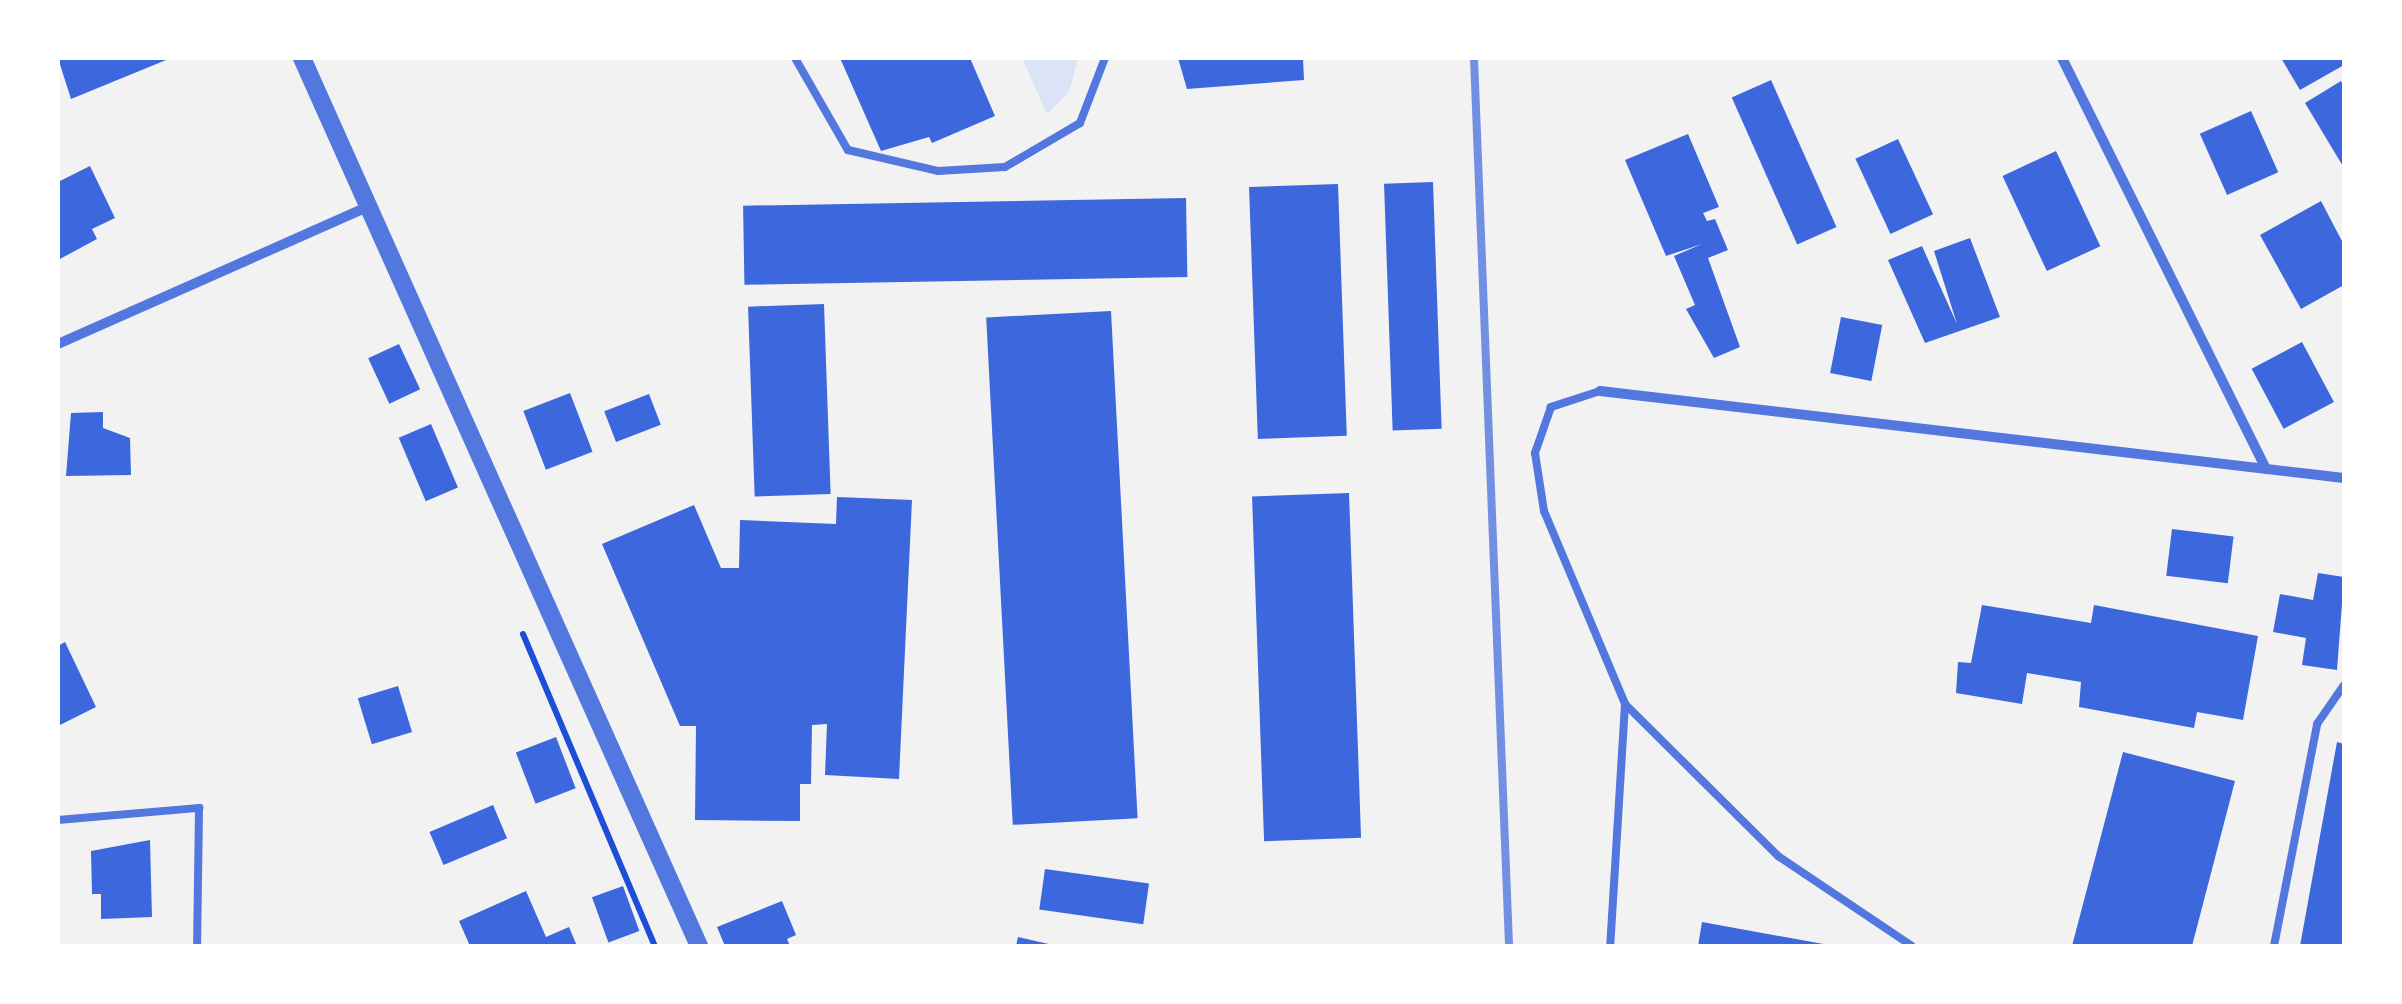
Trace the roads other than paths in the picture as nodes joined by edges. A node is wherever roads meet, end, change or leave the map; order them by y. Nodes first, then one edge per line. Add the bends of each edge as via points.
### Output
1 (302, 58) edge
2 (796, 58) edge
3 (1106, 58) edge
4 (2062, 58) edge
5 (365, 208) junction
6 (58, 344) edge
7 (1600, 391) joint
8 (2266, 469) junction
9 (2344, 478) edge
10 (2344, 686) edge
11 (1625, 704) junction
12 (58, 820) edge
13 (196, 946) edge
14 (700, 946) edge
15 (1610, 946) edge
16 (1912, 946) edge
17 (2274, 946) edge

1 - 5 street
2 - 3 lane via 848,150 938,171 1005,167 1080,123
4 - 8 street
5 - 6 street
5 - 14 street
7 - 8 street
7 - 11 lane via 1551,407 1535,453 1544,511
8 - 9 street
10 - 17 lane via 2317,724
11 - 15 lane
11 - 16 lane via 1778,856
12 - 13 lane via 199,808

